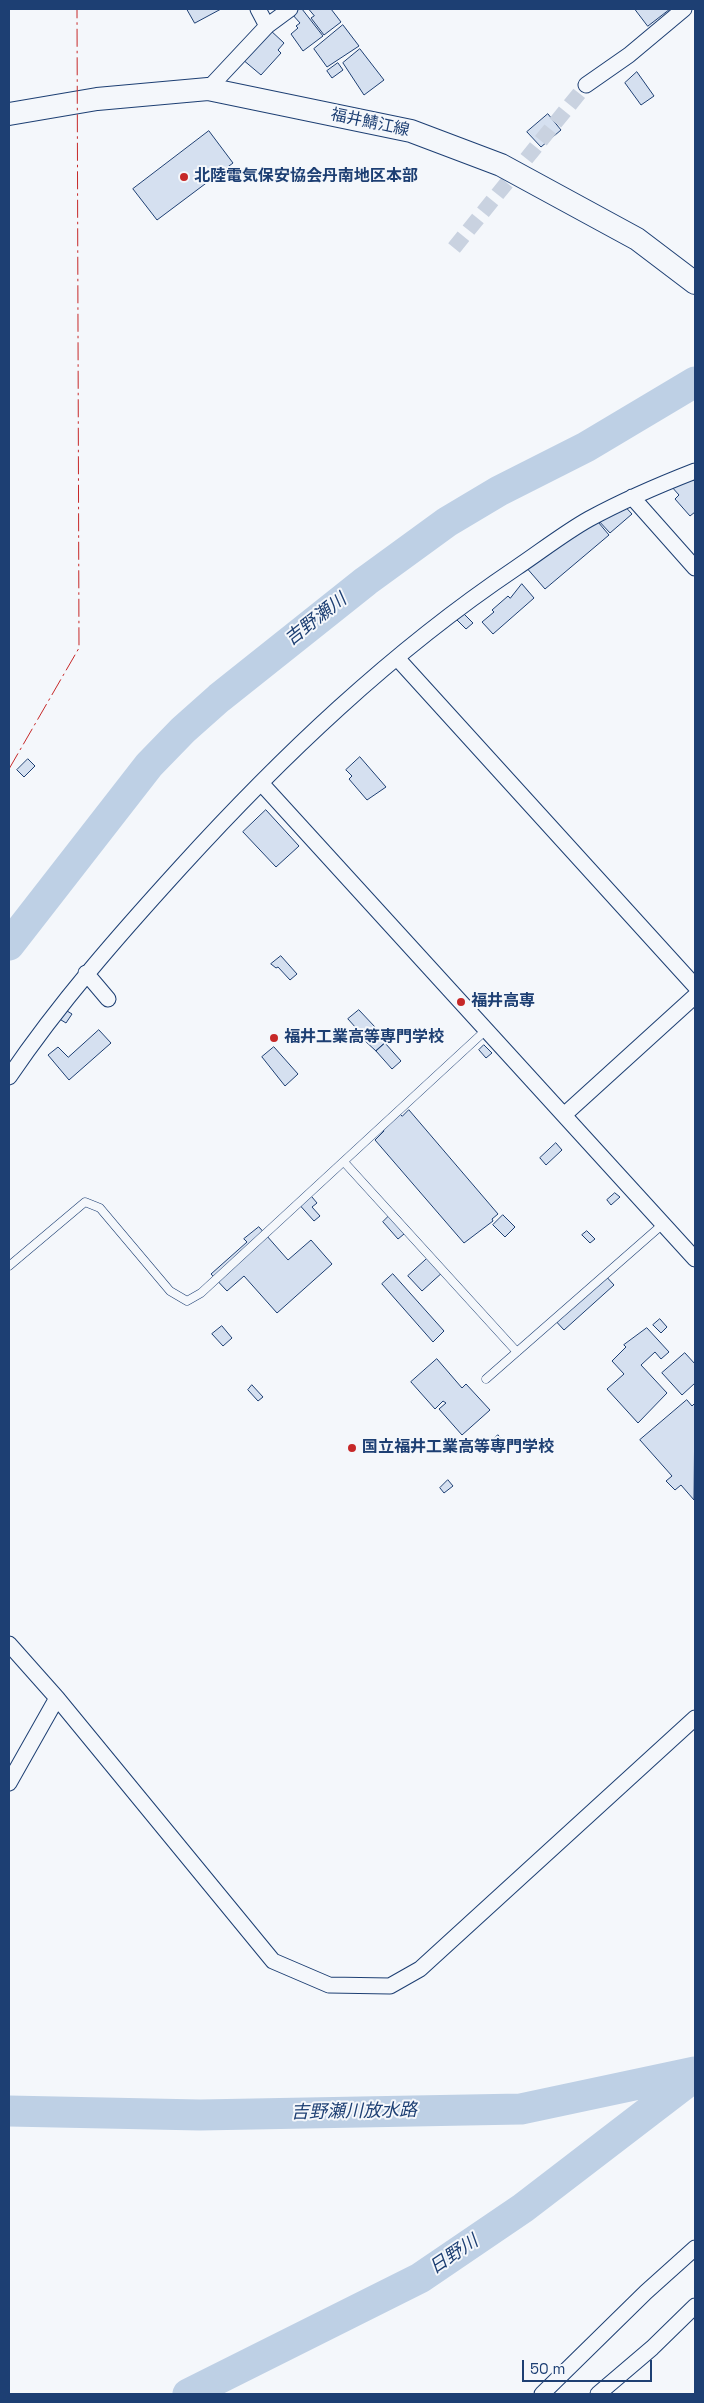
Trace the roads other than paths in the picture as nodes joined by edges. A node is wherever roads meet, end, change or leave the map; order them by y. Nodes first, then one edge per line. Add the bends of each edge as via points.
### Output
1 (258, 9) edge
2 (290, 9) edge
3 (684, 9) edge
4 (267, 26) junction
5 (586, 86) tunnel mouth
6 (208, 89) junction
7 (9, 114) edge
8 (695, 283) edge
9 (695, 470) edge
10 (632, 497) junction
11 (695, 568) edge
12 (396, 658) junction
13 (261, 783) junction
14 (86, 973) junction
15 (695, 986) edge
16 (695, 996) edge
17 (108, 999) dead end
18 (486, 1030) junction
19 (9, 1077) edge
20 (564, 1115) junction
21 (344, 1162) junction
22 (663, 1224) junction
23 (695, 1259) edge
24 (9, 1266) edge
25 (517, 1352) junction
26 (486, 1380) dead end
27 (9, 1644) edge
28 (56, 1698) junction
29 (695, 1718) edge
30 (9, 1784) edge
31 (695, 2248) edge
32 (695, 2306) edge
33 (542, 2394) edge
34 (598, 2394) edge

1 - 4 street
2 - 4 street
3 - 5 street
4 - 6 street
6 - 7 main road, 福井鯖江線 via 97,99
6 - 8 main road, 福井鯖江線 via 411,131 501,165 637,238
9 - 10 street
10 - 11 street
10 - 12 street via 587,520 470,599
12 - 13 street via 292,750
12 - 15 street
13 - 14 street via 232,810
13 - 18 street
14 - 17 street
14 - 19 street via 42,1028
16 - 20 street
18 - 20 street
18 - 21 lane
20 - 22 street
21 - 24 lane via 202,1293 186,1301 170,1291 100,1208 85,1202
21 - 25 lane
22 - 23 street
22 - 25 lane
25 - 26 lane
27 - 28 street
28 - 29 street via 273,1961 329,1985 390,1986 420,1969
28 - 30 street
31 - 33 street
32 - 34 street

